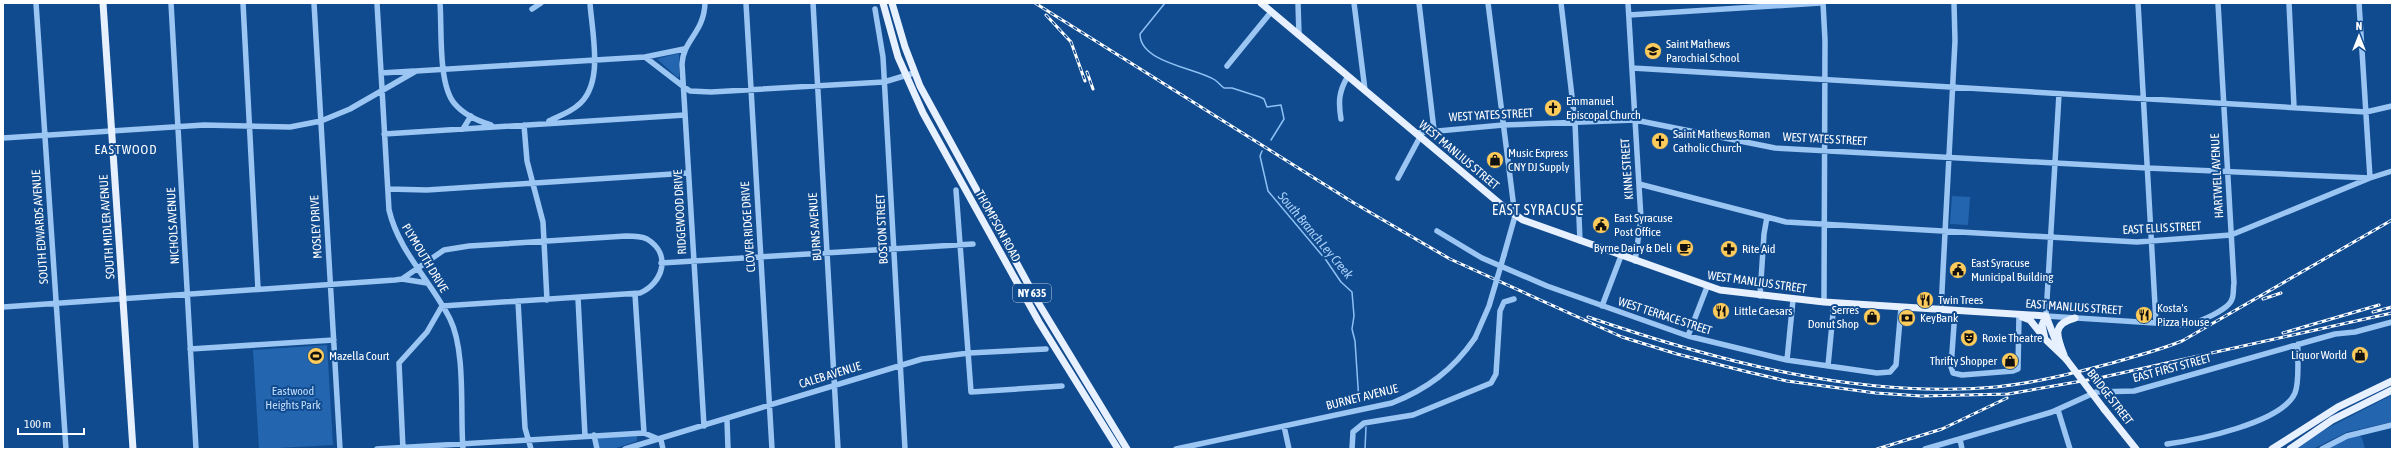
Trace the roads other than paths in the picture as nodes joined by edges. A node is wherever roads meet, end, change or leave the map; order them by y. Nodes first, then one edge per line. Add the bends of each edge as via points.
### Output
1 (36, 3) edge
2 (103, 3) edge
3 (171, 3) edge
4 (243, 3) edge
5 (314, 3) edge
6 (377, 3) edge
7 (440, 3) edge
8 (541, 3) edge
9 (590, 3) edge
10 (705, 3) edge
11 (746, 3) edge
12 (813, 3) edge
13 (883, 3) edge
14 (892, 3) edge
15 (1261, 3) edge
16 (1298, 3) edge
17 (1354, 3) edge
18 (1358, 3) edge
19 (1420, 3) edge
20 (1488, 3) edge
21 (1561, 3) edge
22 (1628, 3) edge
23 (1822, 3) edge
24 (1954, 3) edge
25 (2138, 3) edge
26 (2218, 3) edge
27 (2289, 3) edge
28 (2359, 3) edge
29 (532, 9) dead end
30 (875, 9) dead end
31 (1271, 12) junction
32 (1629, 15) junction
33 (1299, 35) junction
34 (684, 49) junction
35 (645, 57) junction
36 (594, 60) junction
37 (1227, 66) dead end
38 (1632, 68) junction
39 (444, 70) junction
40 (416, 71) junction
41 (381, 73) junction
42 (914, 73) junction
43 (906, 76) junction
44 (1348, 76) junction
45 (1825, 80) junction
46 (884, 82) junction
47 (818, 85) junction
48 (684, 87) junction
49 (1953, 88) junction
50 (751, 90) junction
51 (1365, 90) junction
52 (382, 91) junction
53 (2059, 94) junction
54 (2143, 99) junction
55 (2224, 103) junction
56 (2392, 106) edge
57 (2294, 108) junction
58 (572, 110) junction
59 (2366, 112) junction
60 (685, 115) junction
61 (471, 116) junction
62 (1341, 119) dead end
63 (1635, 120) junction
64 (321, 121) junction
65 (574, 121) junction
66 (545, 122) junction
67 (1575, 122) junction
68 (524, 124) junction
69 (1503, 125) junction
70 (502, 126) junction
71 (178, 127) junction
72 (250, 127) junction
73 (463, 129) junction
74 (1434, 130) junction
75 (112, 131) junction
76 (384, 134) junction
77 (45, 135) junction
78 (1418, 135) junction
79 (3, 138) edge
80 (1824, 150) junction
81 (1949, 157) junction
82 (2054, 163) junction
83 (2147, 168) junction
84 (2392, 171) edge
85 (2227, 172) junction
86 (688, 173) junction
87 (1398, 178) dead end
88 (2370, 178) junction
89 (533, 184) junction
90 (1639, 184) junction
91 (388, 189) junction
92 (956, 190) dead end
93 (1515, 216) junction
94 (1767, 217) junction
95 (1825, 225) junction
96 (1438, 231) dead end
97 (1946, 231) junction
98 (2231, 235) junction
99 (2050, 238) junction
100 (1580, 241) junction
101 (2151, 241) junction
102 (544, 242) junction
103 (961, 244) junction
104 (973, 244) dead end
105 (894, 248) junction
106 (827, 252) junction
107 (761, 256) junction
108 (1621, 256) junction
109 (694, 261) junction
110 (1635, 261) junction
111 (661, 263) junction
112 (416, 267) junction
113 (402, 279) junction
114 (427, 283) junction
115 (330, 284) junction
116 (1707, 287) junction
117 (258, 289) junction
118 (187, 294) junction
119 (635, 294) junction
120 (1760, 296) junction
121 (123, 298) junction
122 (578, 298) junction
123 (1514, 299) dead end
124 (547, 300) junction
125 (1793, 300) junction
126 (518, 302) junction
127 (1824, 302) junction
128 (56, 303) junction
129 (1834, 303) junction
130 (442, 306) junction
131 (1602, 306) junction
132 (3, 307) edge
133 (1901, 308) junction
134 (1941, 310) junction
135 (1955, 311) junction
136 (2019, 315) junction
137 (2046, 316) junction
138 (2075, 318) junction
139 (2392, 322) edge
140 (2156, 323) junction
141 (2192, 324) joint
142 (1688, 336) junction
143 (2045, 339) junction
144 (334, 340) junction
145 (2298, 344) junction
146 (190, 349) junction
147 (1046, 349) dead end
148 (968, 353) junction
149 (2066, 359) junction
150 (1787, 360) junction
151 (901, 365) junction
152 (1828, 366) junction
153 (2392, 381) edge
154 (836, 385) junction
155 (1062, 386) dead end
156 (2392, 390) edge
157 (769, 405) junction
158 (2058, 410) junction
159 (727, 420) junction
160 (2392, 425) edge
161 (704, 426) junction
162 (1284, 426) junction
163 (644, 433) junction
164 (594, 435) junction
165 (585, 436) junction
166 (529, 439) junction
167 (660, 439) junction
168 (1960, 439) junction
169 (2167, 444) dead end
170 (462, 446) edge
171 (403, 448) edge
172 (66, 449) edge
173 (133, 449) edge
174 (196, 449) edge
175 (340, 449) edge
176 (377, 449) edge
177 (531, 449) edge
178 (597, 449) edge
179 (625, 449) edge
180 (663, 449) edge
181 (728, 449) edge
182 (772, 449) edge
183 (838, 449) edge
184 (905, 449) edge
185 (1118, 449) edge
186 (1127, 449) edge
187 (1176, 449) edge
188 (1289, 449) edge
189 (1352, 449) edge
190 (1925, 449) edge
191 (1962, 449) edge
192 (2070, 449) edge
193 (2136, 449) edge
194 (2272, 449) edge
195 (2290, 449) edge
196 (2322, 449) edge

1 - 77 street, SOUTH EDWARDS AVENUE
2 - 75 main road, SOUTH MIDLER AVENUE
3 - 71 street, NICHOLS AVENUE
4 - 72 street
5 - 64 street, MOSLEY DRIVE
6 - 41 street, PLYMOUTH DRIVE
7 - 39 street
8 - 29 street
9 - 36 street
10 - 34 street via 702,24
11 - 50 street, CLOVER RIDGE DRIVE
12 - 47 street, BURNS AVENUE
13 - 43 main road, THOMPSON ROAD / NY 635
14 - 42 main road, THOMPSON ROAD / NY 635
15 - 31 main road, WEST MANLIUS STREET
16 - 33 street
17 - 18 street
17 - 51 street
19 - 74 street
20 - 69 street
21 - 67 street
22 - 32 street, KINNE STREET
23 - 32 street
23 - 45 street
24 - 49 street
25 - 54 street
26 - 55 street, HARTWELL AVENUE
27 - 57 street
28 - 59 street
30 - 46 street, BOSTON STREET
31 - 33 main road, WEST MANLIUS STREET
31 - 37 street
32 - 38 street, KINNE STREET
33 - 44 main road, WEST MANLIUS STREET
34 - 35 street
34 - 48 street, RIDGEWOOD DRIVE
35 - 36 street
35 - 48 street
36 - 39 street
36 - 58 street via 590,90
38 - 45 street
38 - 63 street, KINNE STREET
39 - 40 street
39 - 61 street via 448,93 453,103
40 - 41 street
40 - 52 street
41 - 52 street, PLYMOUTH DRIVE
42 - 43 street
42 - 186 main road, THOMPSON ROAD / NY 635 via 1039,304
43 - 46 street
43 - 185 main road, THOMPSON ROAD / NY 635 via 1020,290
44 - 51 main road, WEST MANLIUS STREET
44 - 62 street via 1338,103
45 - 49 street
45 - 80 street
46 - 47 street
46 - 105 street, BOSTON STREET
47 - 50 street
47 - 106 street, BURNS AVENUE
48 - 50 street via 710,92
48 - 60 street, RIDGEWOOD DRIVE
49 - 53 street
49 - 81 street
50 - 107 street, CLOVER RIDGE DRIVE
51 - 78 main road, WEST MANLIUS STREET
52 - 64 street via 350,109
52 - 76 street, PLYMOUTH DRIVE
53 - 54 street
53 - 82 street
54 - 55 street
54 - 83 street
55 - 57 street
55 - 85 street, HARTWELL AVENUE
56 - 59 street
57 - 59 street
58 - 65 street
58 - 66 street
59 - 88 street
60 - 65 street
60 - 86 street, RIDGEWOOD DRIVE
61 - 70 street via 482,122
61 - 73 street
63 - 67 street, WEST YATES STREET
63 - 80 street, WEST YATES STREET via 1765,146
63 - 90 street, KINNE STREET
64 - 72 street via 290,127
64 - 115 street, MOSLEY DRIVE
65 - 66 street
66 - 68 street
67 - 69 street, WEST YATES STREET
67 - 100 street
68 - 70 street
68 - 89 street via 526,154
69 - 74 street, WEST YATES STREET
69 - 93 street
70 - 73 street
71 - 72 street
71 - 75 street
71 - 118 street, NICHOLS AVENUE
72 - 117 street
73 - 76 street
74 - 78 street, WEST YATES STREET
75 - 77 street
75 - 121 main road, SOUTH MIDLER AVENUE
76 - 91 street, PLYMOUTH DRIVE
77 - 79 street
77 - 128 street, SOUTH EDWARDS AVENUE
78 - 87 street
78 - 93 main road, WEST MANLIUS STREET
80 - 81 street, WEST YATES STREET
80 - 95 street
81 - 82 street, WEST YATES STREET
81 - 97 street
82 - 83 street, WEST YATES STREET
82 - 99 street
83 - 85 street, WEST YATES STREET
83 - 101 street
84 - 88 street, EAST ELLIS STREET
85 - 88 street, WEST YATES STREET
85 - 98 street, HARTWELL AVENUE
86 - 89 street
86 - 109 street, RIDGEWOOD DRIVE
88 - 98 street, EAST ELLIS STREET
89 - 91 street via 421,190
89 - 102 street via 542,214
90 - 94 street, EAST ELLIS STREET
90 - 110 street, KINNE STREET via 1641,219
91 - 112 street, PLYMOUTH DRIVE via 393,226
92 - 103 street
93 - 100 main road, WEST MANLIUS STREET
93 - 162 street, BURNET AVENUE, bridge via 1489,306 1475,338 1446,372 1411,395 1392,403
94 - 95 street, EAST ELLIS STREET via 1786,222
94 - 120 street
95 - 97 street, EAST ELLIS STREET
95 - 127 street
96 - 131 street, WEST TERRACE STREET via 1482,258
97 - 99 street, EAST ELLIS STREET
97 - 134 street
98 - 101 street, EAST ELLIS STREET
98 - 141 street, HARTWELL AVENUE via 2234,283 2232,300 2227,306
99 - 101 street, EAST ELLIS STREET
99 - 137 street
100 - 108 main road, WEST MANLIUS STREET
101 - 140 street
102 - 111 street via 637,236 652,243 660,254
102 - 112 street via 454,248 444,250
102 - 124 street
103 - 104 street
103 - 105 street
103 - 148 street
105 - 106 street
105 - 151 street, BOSTON STREET
106 - 107 street
106 - 154 street, BURNS AVENUE
107 - 109 street
107 - 157 street, CLOVER RIDGE DRIVE
108 - 110 main road, WEST MANLIUS STREET
108 - 131 street
109 - 111 street
109 - 161 street, RIDGEWOOD DRIVE
110 - 116 main road, WEST MANLIUS STREET
111 - 119 street via 660,275 654,285
112 - 113 street
112 - 114 street, PLYMOUTH DRIVE
113 - 114 street
113 - 115 street
114 - 130 street, PLYMOUTH DRIVE
115 - 117 street
115 - 144 street, MOSLEY DRIVE
116 - 120 main road, WEST MANLIUS STREET
116 - 142 street
117 - 118 street
118 - 121 street
118 - 146 street, NICHOLS AVENUE
119 - 122 street
119 - 163 street
120 - 125 main road, WEST MANLIUS STREET
121 - 128 street
121 - 173 main road, SOUTH MIDLER AVENUE
122 - 124 street
122 - 165 street
123 - 189 street via 1504,302 1500,311 1496,374 1491,383 1413,415 1364,423 1353,432
124 - 126 street
125 - 127 main road, WEST MANLIUS STREET
125 - 150 street
126 - 130 street
126 - 166 street via 526,428
127 - 129 main road, WEST MANLIUS STREET
128 - 132 street
128 - 172 street, SOUTH EDWARDS AVENUE
129 - 133 main road, WEST MANLIUS STREET
129 - 152 street
130 - 170 street, PLYMOUTH DRIVE via 452,325 457,349
130 - 171 street via 427,332 399,362
131 - 142 street, WEST TERRACE STREET
133 - 134 main road, WEST MANLIUS STREET
133 - 152 street, WEST TERRACE STREET via 1894,370 1886,373
134 - 135 main road, WEST MANLIUS STREET
135 - 136 main road, EAST MANLIUS STREET
135 - 136 street via 1951,362 1952,371 1962,375 2012,372 2018,369
136 - 137 main road, EAST MANLIUS STREET
136 - 143 main road, BRIDGE STREET via 2030,320
137 - 138 street, EAST MANLIUS STREET
137 - 143 main road via 2042,325
137 - 149 main road, BRIDGE STREET via 2052,337
138 - 140 street, EAST MANLIUS STREET
138 - 149 main road via 2063,322 2058,329 2058,340
139 - 145 street, EAST FIRST STREET
140 - 141 street, EAST MANLIUS STREET
142 - 150 street, WEST TERRACE STREET
143 - 149 main road, BRIDGE STREET
144 - 146 street
144 - 175 street, MOSLEY DRIVE
145 - 158 street, EAST FIRST STREET via 2134,391 2096,392
145 - 169 street via 2297,388 2292,398 2278,413 2188,441
146 - 174 street, NICHOLS AVENUE
147 - 148 street, CALEB AVENUE
148 - 151 street, CALEB AVENUE via 922,359
148 - 155 street via 971,392
149 - 193 main road, BRIDGE STREET, bridge
150 - 152 street, WEST TERRACE STREET
151 - 154 street, CALEB AVENUE
151 - 184 street, BOSTON STREET
153 - 194 main road via 2338,407
154 - 157 street, CALEB AVENUE
154 - 183 street, BURNS AVENUE
156 - 195 main road via 2332,420
157 - 159 street, CALEB AVENUE
157 - 182 street, CLOVER RIDGE DRIVE
158 - 168 street, EAST FIRST STREET
158 - 192 street
159 - 161 street, CALEB AVENUE
159 - 181 street
160 - 196 street via 2347,436
161 - 167 street, CALEB AVENUE
162 - 187 street, BURNET AVENUE
162 - 188 street
163 - 164 street
163 - 167 street
164 - 165 street
164 - 178 street
165 - 166 street
166 - 170 street
166 - 177 street
167 - 179 street, CALEB AVENUE
167 - 180 street
168 - 190 street, EAST FIRST STREET
168 - 191 street
170 - 171 street
171 - 176 street

